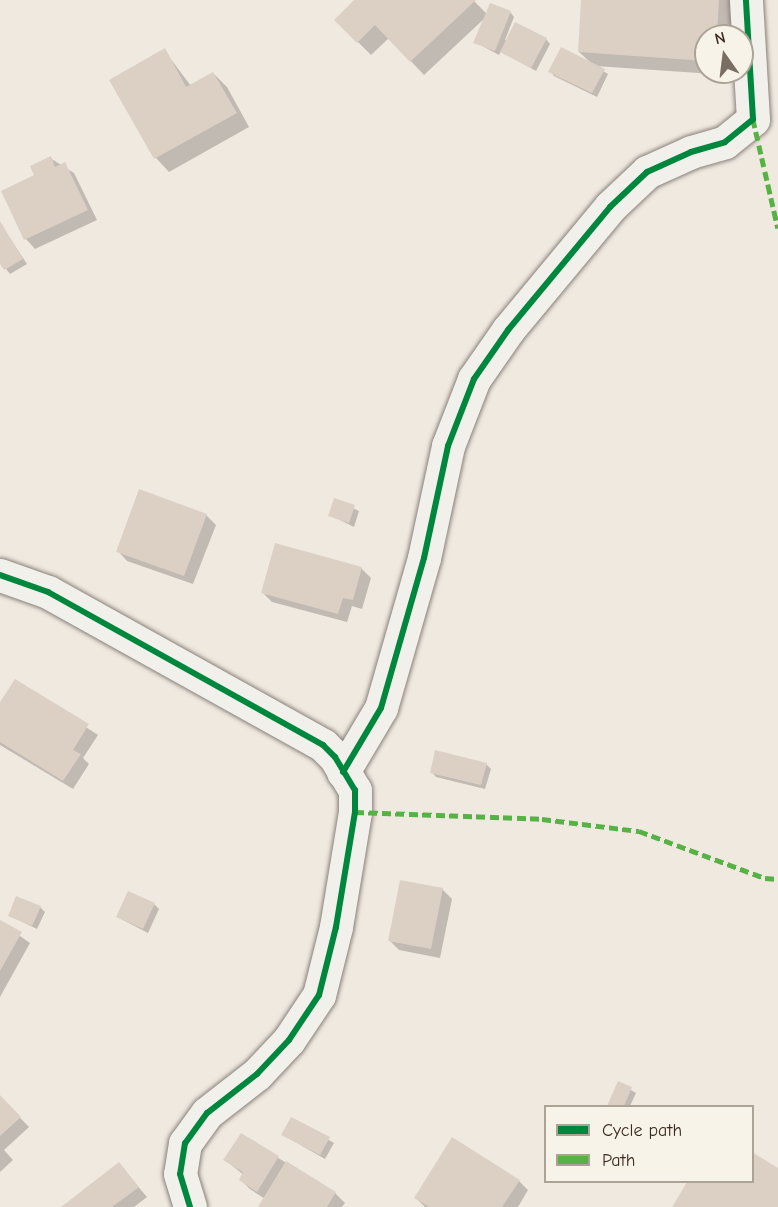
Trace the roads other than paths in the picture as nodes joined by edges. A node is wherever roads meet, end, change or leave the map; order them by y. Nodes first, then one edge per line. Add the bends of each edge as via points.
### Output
1 (746, 0) edge
2 (0, 574) edge
3 (343, 772) junction
4 (190, 1207) edge

1 - 3 street via 753,119 725,142 647,172 610,207 508,330 474,379 448,446 424,558 381,708
2 - 3 street via 48,592 309,736 335,757
3 - 4 street via 355,790 355,813 336,927 319,995 289,1040 257,1074 207,1113 185,1143 180,1174

